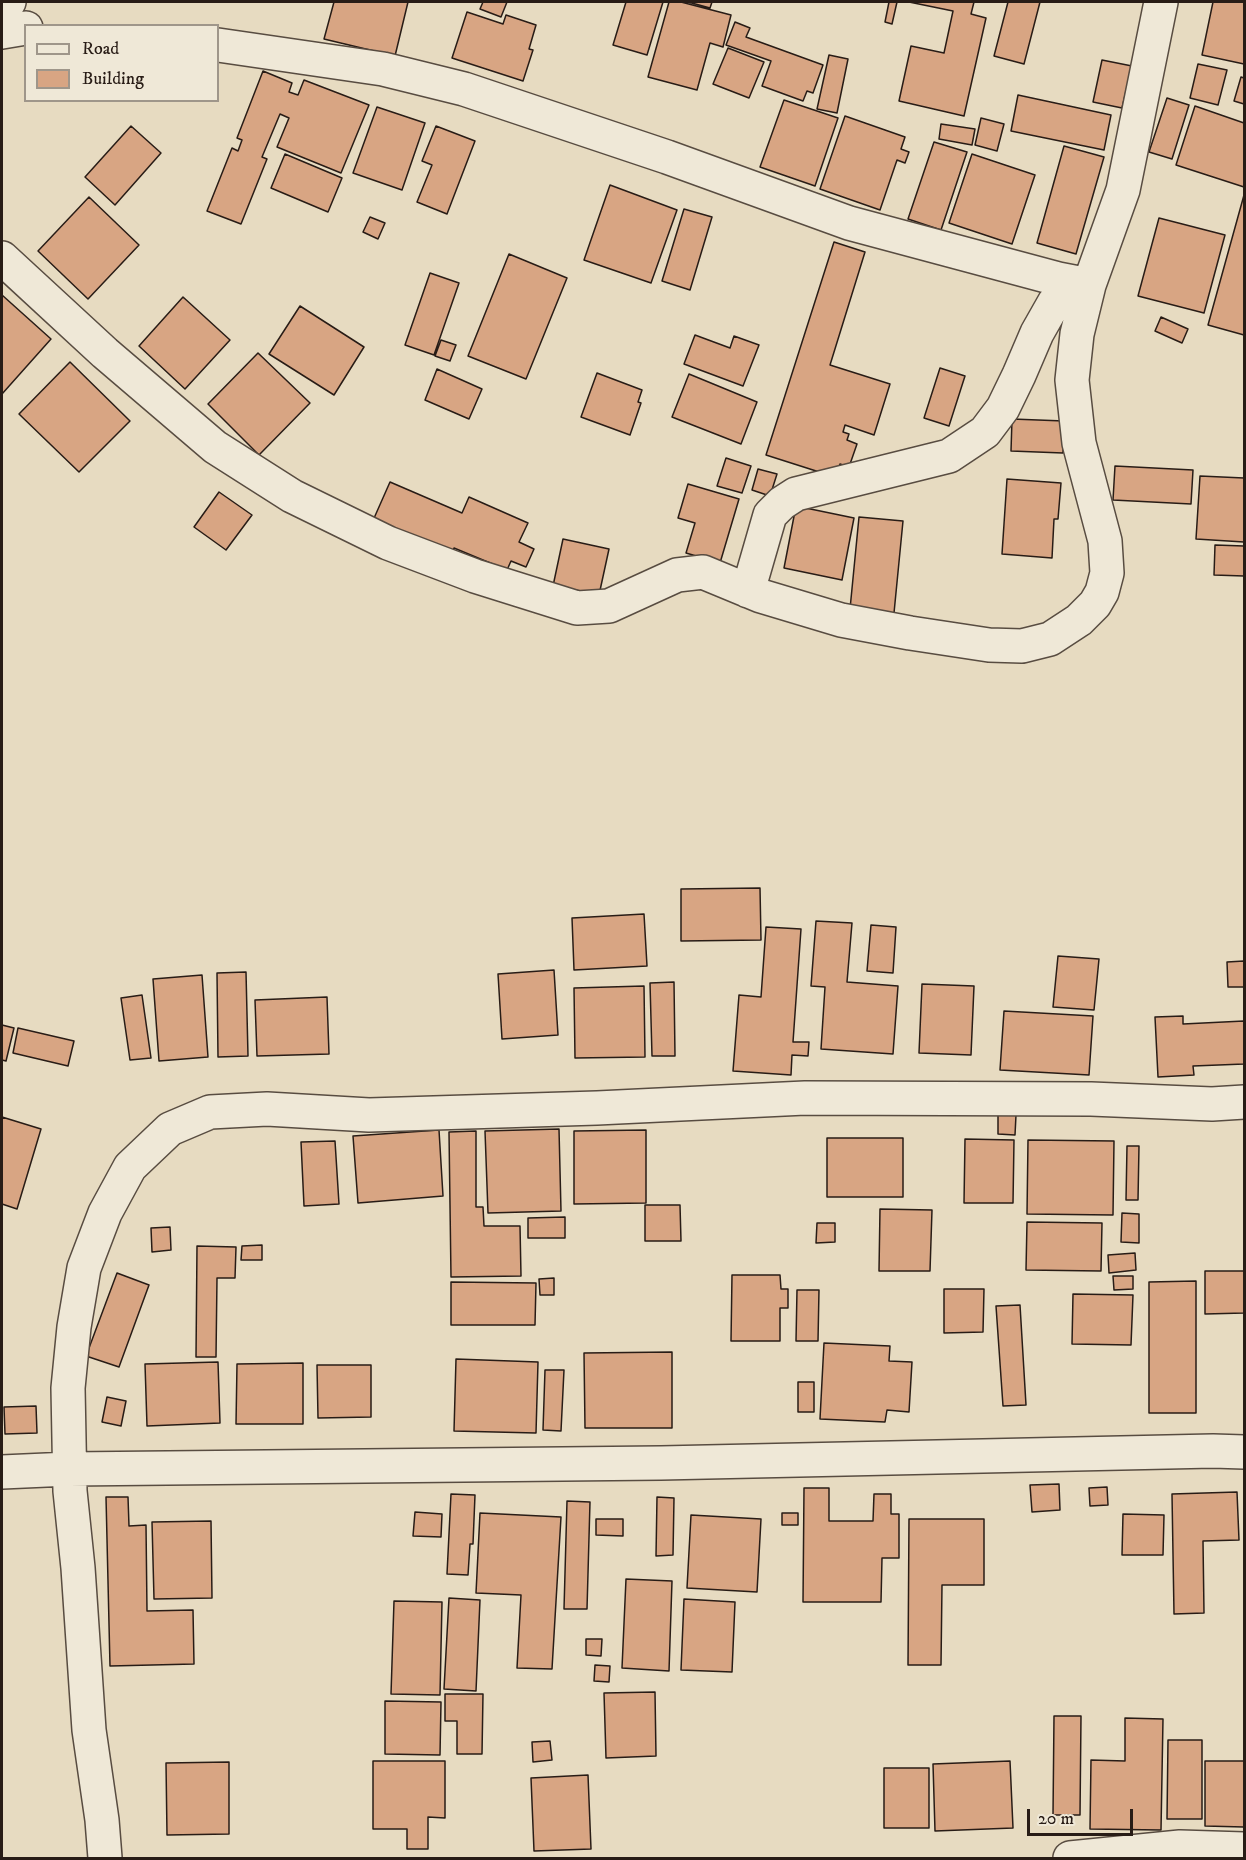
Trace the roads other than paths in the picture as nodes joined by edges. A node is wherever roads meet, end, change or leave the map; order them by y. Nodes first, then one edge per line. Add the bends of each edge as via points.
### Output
1 (9, 2) edge
2 (1161, 2) edge
3 (2, 13) edge
4 (24, 28) edge
5 (2, 32) edge
6 (219, 45) edge
7 (2, 258) edge
8 (1080, 283) junction
9 (748, 591) junction
10 (1245, 1102) edge
11 (1245, 1452) edge
12 (69, 1469) junction
13 (2, 1472) edge
14 (1245, 1849) edge
15 (105, 1858) edge
16 (1070, 1858) edge

1 - 3 street
2 - 8 street via 1123,190
4 - 5 street
6 - 8 street via 383,69 464,89 849,223
7 - 9 street via 215,447 292,496 388,543 577,608 609,606 677,575 703,572
8 - 9 street via 1054,303 1007,400 985,432 949,456 796,494 782,503 770,515
8 - 9 street via 1072,380 1079,443 1105,541 1107,573 1095,604 1079,620 1050,639 1022,646 989,645 841,620
10 - 12 street via 805,1098 369,1115 267,1109 210,1112 170,1129 130,1167 105,1213 84,1268 74,1327 68,1388
11 - 12 street
12 - 13 street
12 - 15 street via 89,1730
14 - 16 street via 1180,1847

